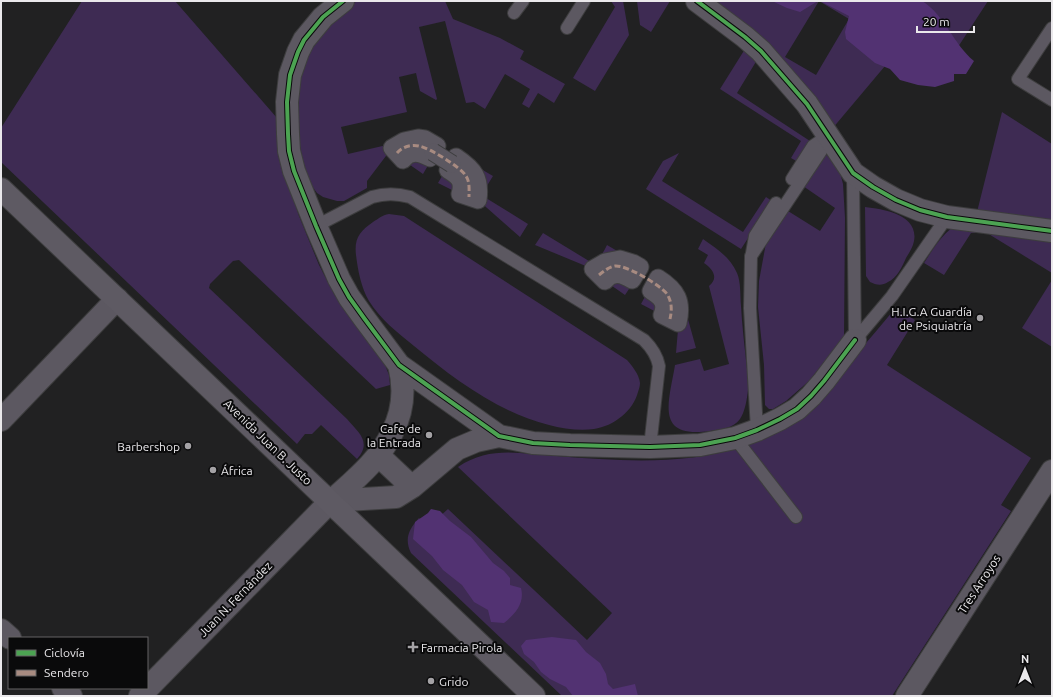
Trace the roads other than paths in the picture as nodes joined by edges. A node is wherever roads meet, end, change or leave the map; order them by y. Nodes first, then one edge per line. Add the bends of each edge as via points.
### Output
1 (343, 1) edge
2 (522, 1) edge
3 (584, 1) edge
4 (697, 1) edge
5 (514, 13) dead end
6 (567, 28) dead end
7 (1052, 28) edge
8 (1052, 100) edge
9 (824, 143) junction
10 (397, 153) dead end
11 (853, 173) junction
12 (792, 179) dead end
13 (1, 189) edge
14 (469, 197) dead end
15 (776, 203) dead end
16 (947, 217) junction
17 (316, 226) junction
18 (1052, 231) edge
19 (751, 256) junction
20 (599, 275) dead end
21 (117, 299) junction
22 (670, 319) dead end
23 (855, 340) junction
24 (399, 366) junction
25 (1, 420) edge
26 (757, 430) junction
27 (498, 436) junction
28 (734, 438) junction
29 (650, 447) junction
30 (378, 455) junction
31 (1049, 481) edge
32 (412, 487) junction
33 (330, 501) junction
34 (796, 517) dead end
35 (1, 630) edge
36 (9, 637) edge
37 (148, 688) edge
38 (534, 696) edge
39 (907, 696) edge

1 - 17 street via 323,17 304,40 294,64 288,89 290,151 294,171
2 - 5 lane
3 - 6 lane
4 - 9 street via 761,51 807,104
7 - 8 lane via 1018,79
9 - 11 street
9 - 12 lane via 813,146
9 - 19 lane
10 - 14 street, bridge via 405,147 414,145 434,152 452,164 448,170 460,179 460,194
11 - 16 street via 896,200
11 - 23 lane
13 - 21 main road, Avenida Juan B. Justo
15 - 19 lane via 755,236
16 - 18 street
16 - 23 lane via 892,296
17 - 24 street via 349,297
17 - 29 lane via 380,195 390,193 405,196 416,200 644,340 652,348 659,366
19 - 26 lane via 750,308
20 - 22 street via 605,281 618,274 632,280 636,273 655,284 669,298
21 - 25 street
21 - 33 main road, Avenida Juan B. Justo
23 - 26 street via 824,381 797,409
24 - 27 street
24 - 30 street, Juan N. Fernández via 402,377 402,401 392,434
26 - 28 street
27 - 29 street via 533,443 570,446
27 - 32 street via 457,449
28 - 29 street via 700,445
28 - 34 lane
30 - 32 street
30 - 33 street, Juan N. Fernández
31 - 39 street, Tres Arroyos
32 - 33 street via 396,497
33 - 37 street, Juan N. Fernández
33 - 38 main road, Avenida Juan B. Justo
35 - 36 street

